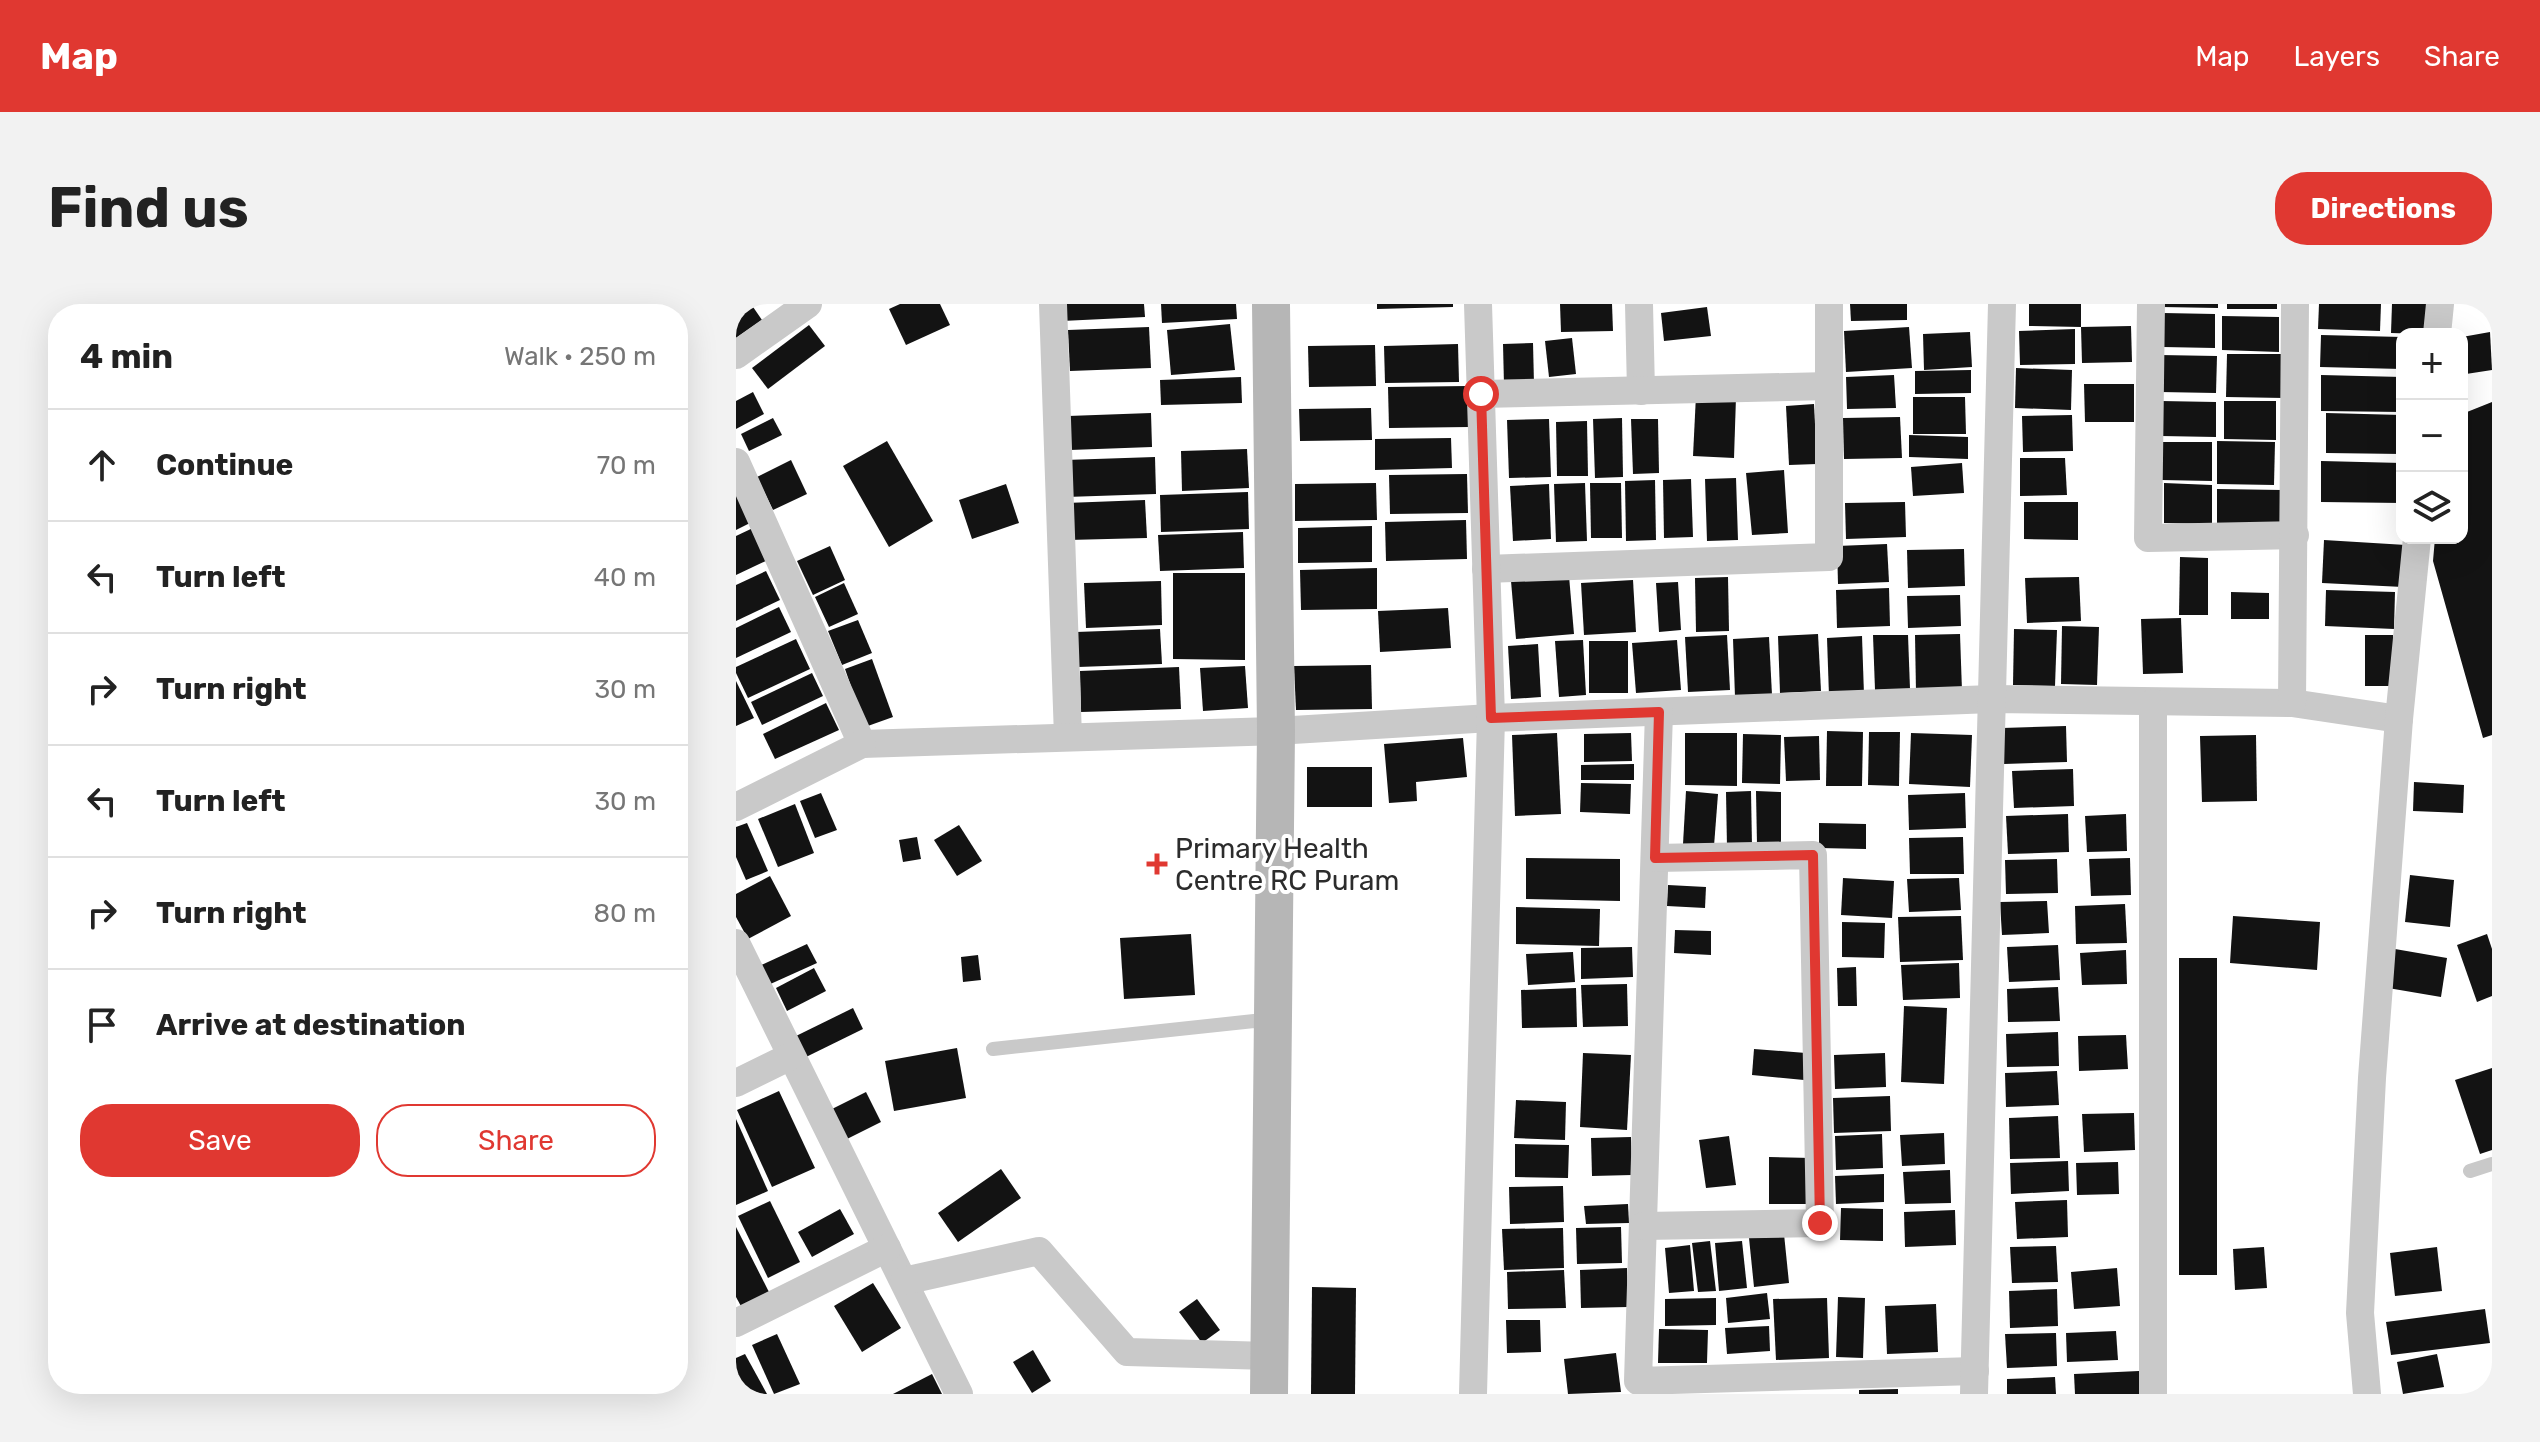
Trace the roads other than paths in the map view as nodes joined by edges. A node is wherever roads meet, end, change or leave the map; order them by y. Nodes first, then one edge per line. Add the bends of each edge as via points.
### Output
1 (808, 304) edge
2 (1053, 304) edge
3 (1271, 304) edge
4 (1478, 304) edge
5 (1639, 304) edge
6 (1829, 304) edge
7 (2002, 304) edge
8 (2151, 304) edge
9 (2295, 304) edge
10 (2440, 304) edge
11 (2438, 328) edge
12 (736, 355) edge
13 (1829, 386) junction
14 (1641, 391) junction
15 (1481, 394) junction
16 (736, 462) edge
17 (2295, 535) junction
18 (2416, 544) edge
19 (1486, 569) junction
20 (1992, 699) junction
21 (2153, 703) junction
22 (2292, 703) junction
23 (1659, 712) junction
24 (1491, 718) junction
25 (2399, 719) junction
26 (1276, 731) junction
27 (1068, 737) junction
28 (862, 744) junction
29 (736, 807) edge
30 (1655, 858) junction
31 (736, 943) edge
32 (1273, 1022) junction
33 (993, 1049) dead end
34 (791, 1056) junction
35 (736, 1083) edge
36 (2492, 1164) edge
37 (2470, 1171) dead end
38 (1643, 1226) junction
39 (887, 1248) junction
40 (904, 1281) junction
41 (736, 1323) edge
42 (1269, 1356) junction
43 (1974, 1383) edge
44 (959, 1394) edge
45 (1269, 1394) edge
46 (1473, 1394) edge
47 (2153, 1394) edge
48 (2367, 1394) edge

1 - 12 street
2 - 27 street
3 - 26 street
4 - 15 street
5 - 14 street
6 - 13 street
7 - 20 street
8 - 17 street via 2148,538
9 - 17 street
10 - 11 street
13 - 14 street
13 - 19 street via 1829,557
14 - 15 street
15 - 19 street
16 - 28 street
17 - 22 street
18 - 25 street
19 - 24 street
20 - 21 street
20 - 23 street
20 - 43 street
21 - 22 street
21 - 47 street
22 - 25 street
23 - 24 street
23 - 30 street
24 - 26 street
24 - 46 street
25 - 48 street via 2360,1313
26 - 27 street
26 - 32 street
27 - 28 street
28 - 29 street
30 - 38 street
30 - 38 street via 1813,855 1820,1223
31 - 34 street
32 - 33 lane
32 - 42 street
34 - 35 street
34 - 39 street
36 - 37 lane
38 - 43 street via 1638,1381
39 - 40 street
39 - 41 street
40 - 42 street via 1039,1251 1127,1352
40 - 44 street
42 - 45 street

